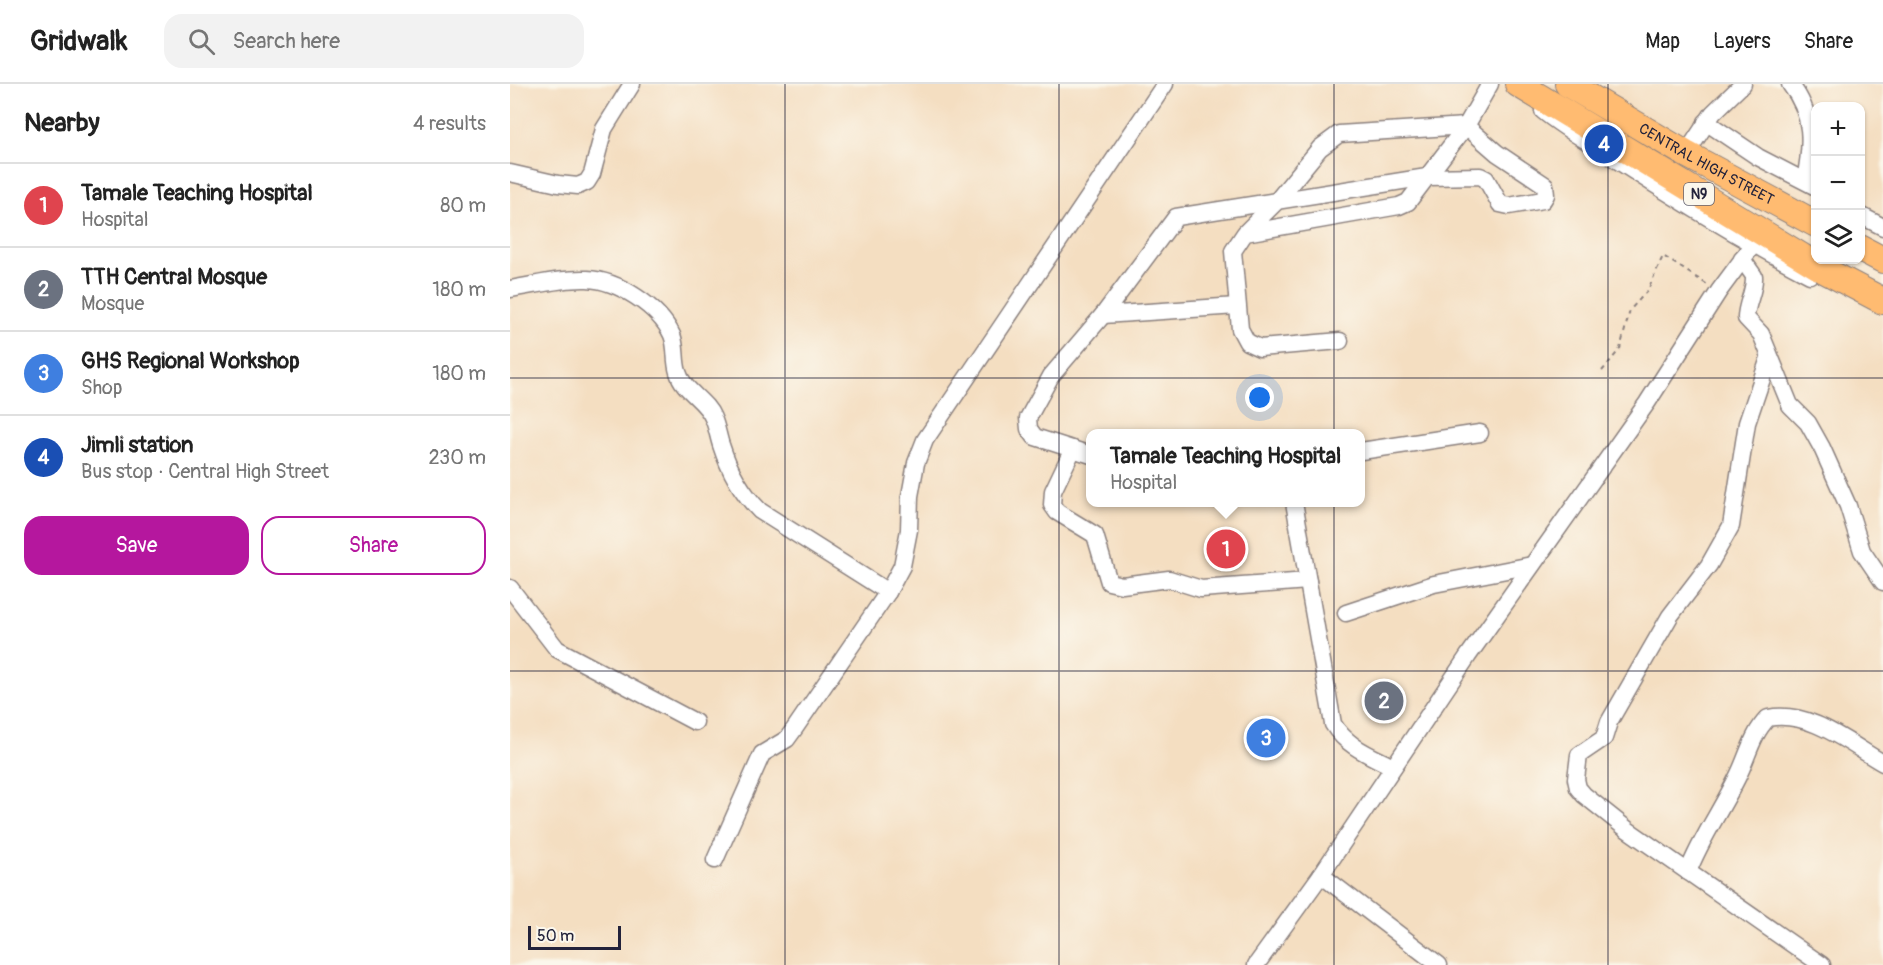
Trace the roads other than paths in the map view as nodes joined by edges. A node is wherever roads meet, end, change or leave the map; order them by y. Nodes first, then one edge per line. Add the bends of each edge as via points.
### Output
1 (632, 84) edge
2 (1165, 84) edge
3 (1490, 84) edge
4 (1568, 84) edge
5 (1743, 84) edge
6 (1790, 84) edge
7 (1523, 87) edge
8 (1706, 122) junction
9 (1466, 126) junction
10 (1497, 153) junction
11 (1686, 154) junction
12 (510, 173) edge
13 (1427, 177) junction
14 (1480, 177) junction
15 (1810, 183) edge
16 (1275, 203) junction
17 (1811, 222) edge
18 (1245, 233) junction
19 (1754, 236) junction
20 (1865, 251) edge
21 (1742, 259) junction
22 (1883, 260) edge
23 (510, 289) edge
24 (1883, 301) edge
25 (1237, 306) junction
26 (1883, 312) edge
27 (1103, 315) junction
28 (1340, 341) dead end
29 (1769, 358) junction
30 (1480, 434) dead end
31 (1073, 448) junction
32 (1365, 450) edge
33 (1086, 453) edge
34 (1295, 507) edge
35 (1532, 565) junction
36 (1308, 581) junction
37 (1883, 582) edge
38 (510, 588) edge
39 (888, 592) junction
40 (1346, 613) dead end
41 (695, 722) dead end
42 (1883, 763) edge
43 (1393, 767) junction
44 (715, 860) dead end
45 (1688, 872) junction
46 (1321, 875) junction
47 (1256, 965) edge
48 (1439, 965) edge
49 (1822, 965) edge

1 - 12 street via 604,129 587,182 578,186 558,184
2 - 39 street via 925,440 916,463 902,566
3 - 9 street
4 - 11 highway, CENTRAL HIGH STREET / N9
5 - 8 street
6 - 15 street via 1802,102 1811,135
7 - 19 highway, CENTRAL HIGH STREET / N9
8 - 11 street
8 - 15 street via 1758,157
9 - 10 street
9 - 13 street
9 - 16 street via 1339,134 1320,148
10 - 14 street
10 - 14 street via 1545,185 1543,200 1500,204 1486,179
11 - 17 highway, CENTRAL HIGH STREET / N9
13 - 14 street
13 - 16 street
13 - 18 street via 1408,201 1399,206
16 - 18 street
16 - 27 street via 1176,217
18 - 25 street via 1233,251
19 - 21 street
19 - 24 highway, CENTRAL HIGH STREET / N9
19 - 26 street
20 - 22 highway
21 - 29 street via 1754,276 1746,318 1761,334
21 - 35 street via 1647,403
23 - 39 street via 557,280 590,279 641,300 672,335 678,372 708,406 721,447 743,494 777,522
25 - 27 street
25 - 28 street via 1240,329 1247,342 1260,348
27 - 31 street via 1051,376 1028,418 1029,429 1035,436
29 - 37 street via 1790,405 1808,423 1822,448 1848,506 1862,551
29 - 45 street via 1747,423 1731,526 1709,565 1670,616 1604,738 1580,754 1576,766 1578,788 1584,795
30 - 32 street
31 - 33 street
31 - 36 street via 1053,491 1052,505 1095,535 1109,582 1122,585 1169,579 1201,588
34 - 36 street
35 - 40 street via 1434,584
35 - 43 street
36 - 43 street via 1333,724 1341,737 1356,748
38 - 41 street via 557,649
39 - 44 street via 787,739 762,754
42 - 45 street via 1809,721 1793,716 1768,718 1758,729
43 - 46 street
45 - 49 street
46 - 47 street
46 - 48 street

